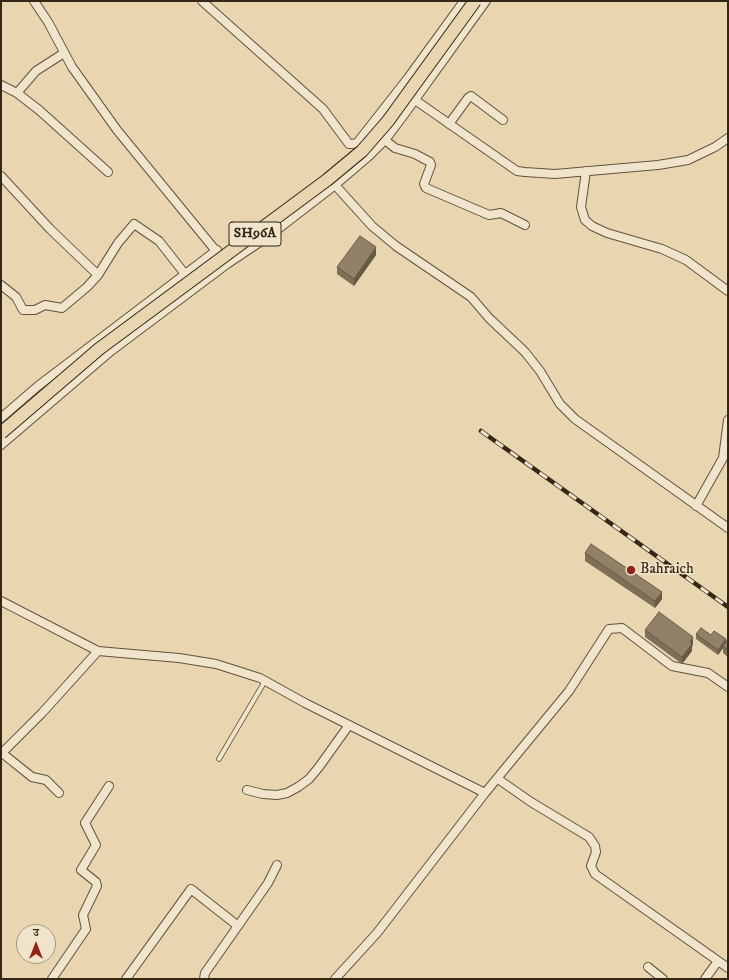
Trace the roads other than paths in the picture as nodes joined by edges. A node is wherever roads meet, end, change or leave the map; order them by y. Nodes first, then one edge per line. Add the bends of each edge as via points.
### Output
1 (34, 1) edge
2 (202, 1) edge
3 (475, 1) edge
4 (486, 1) edge
5 (459, 3) edge
6 (64, 53) junction
7 (1, 85) edge
8 (17, 93) junction
9 (414, 100) junction
10 (503, 120) dead end
11 (449, 124) junction
12 (728, 138) edge
13 (385, 140) junction
14 (586, 171) junction
15 (108, 172) dead end
16 (1, 176) edge
17 (335, 185) junction
18 (525, 225) dead end
19 (217, 250) junction
20 (227, 264) junction
21 (185, 274) junction
22 (98, 275) junction
23 (1, 285) edge
24 (728, 291) edge
25 (1, 418) edge
26 (728, 420) edge
27 (1, 433) edge
28 (1, 445) edge
29 (696, 506) junction
30 (728, 528) edge
31 (1, 601) edge
32 (98, 650) junction
33 (265, 681) junction
34 (728, 686) edge
35 (349, 725) junction
36 (2, 754) edge
37 (219, 759) dead end
38 (498, 779) junction
39 (109, 786) dead end
40 (247, 790) dead end
41 (59, 792) dead end
42 (485, 793) junction
43 (277, 865) dead end
44 (238, 926) junction
45 (718, 961) junction
46 (648, 967) dead end
47 (728, 968) edge
48 (54, 978) edge
49 (126, 979) edge
50 (204, 979) edge
51 (335, 979) edge
52 (663, 979) edge
53 (705, 979) edge

1 - 6 street
2 - 5 street via 323,109 350,144 357,143 404,84
3 - 27 main road, SH96A, bridge via 388,121 362,151 327,180 99,349
4 - 9 street
6 - 8 street via 36,71
6 - 19 street via 117,130
7 - 8 street
8 - 15 street
9 - 11 street
9 - 13 street
10 - 11 street via 471,96
11 - 14 street via 517,171 555,174
12 - 14 street via 688,160
13 - 17 street
13 - 18 street via 395,148 430,162 424,184 426,188 489,215 501,213
14 - 24 street via 581,207 585,220 592,226 662,249 686,260
16 - 22 street via 50,229
17 - 20 street
17 - 29 street via 372,226 396,246 471,298 525,352 566,412
19 - 20 street
19 - 21 street
20 - 28 street via 111,351
21 - 22 street via 162,245 134,224
21 - 25 street via 38,386
22 - 23 street via 62,308 45,305 35,310 23,310 16,296
26 - 29 street via 723,458
29 - 30 street
31 - 32 street
32 - 33 street via 216,664
32 - 36 street
33 - 35 street
33 - 37 lane
34 - 38 street via 708,673 672,666 622,628 609,629 569,691
35 - 40 street via 319,767 298,788 277,795
35 - 42 street
36 - 41 street via 32,777 46,780
38 - 42 street
38 - 45 street via 589,837 596,852 591,866 595,874
39 - 48 street via 85,823 96,845 80,870 96,882 97,886 83,915 86,929
42 - 51 street via 376,933
43 - 44 street
44 - 49 street via 191,889
44 - 50 street via 205,973
45 - 47 street
45 - 53 street
46 - 52 street

